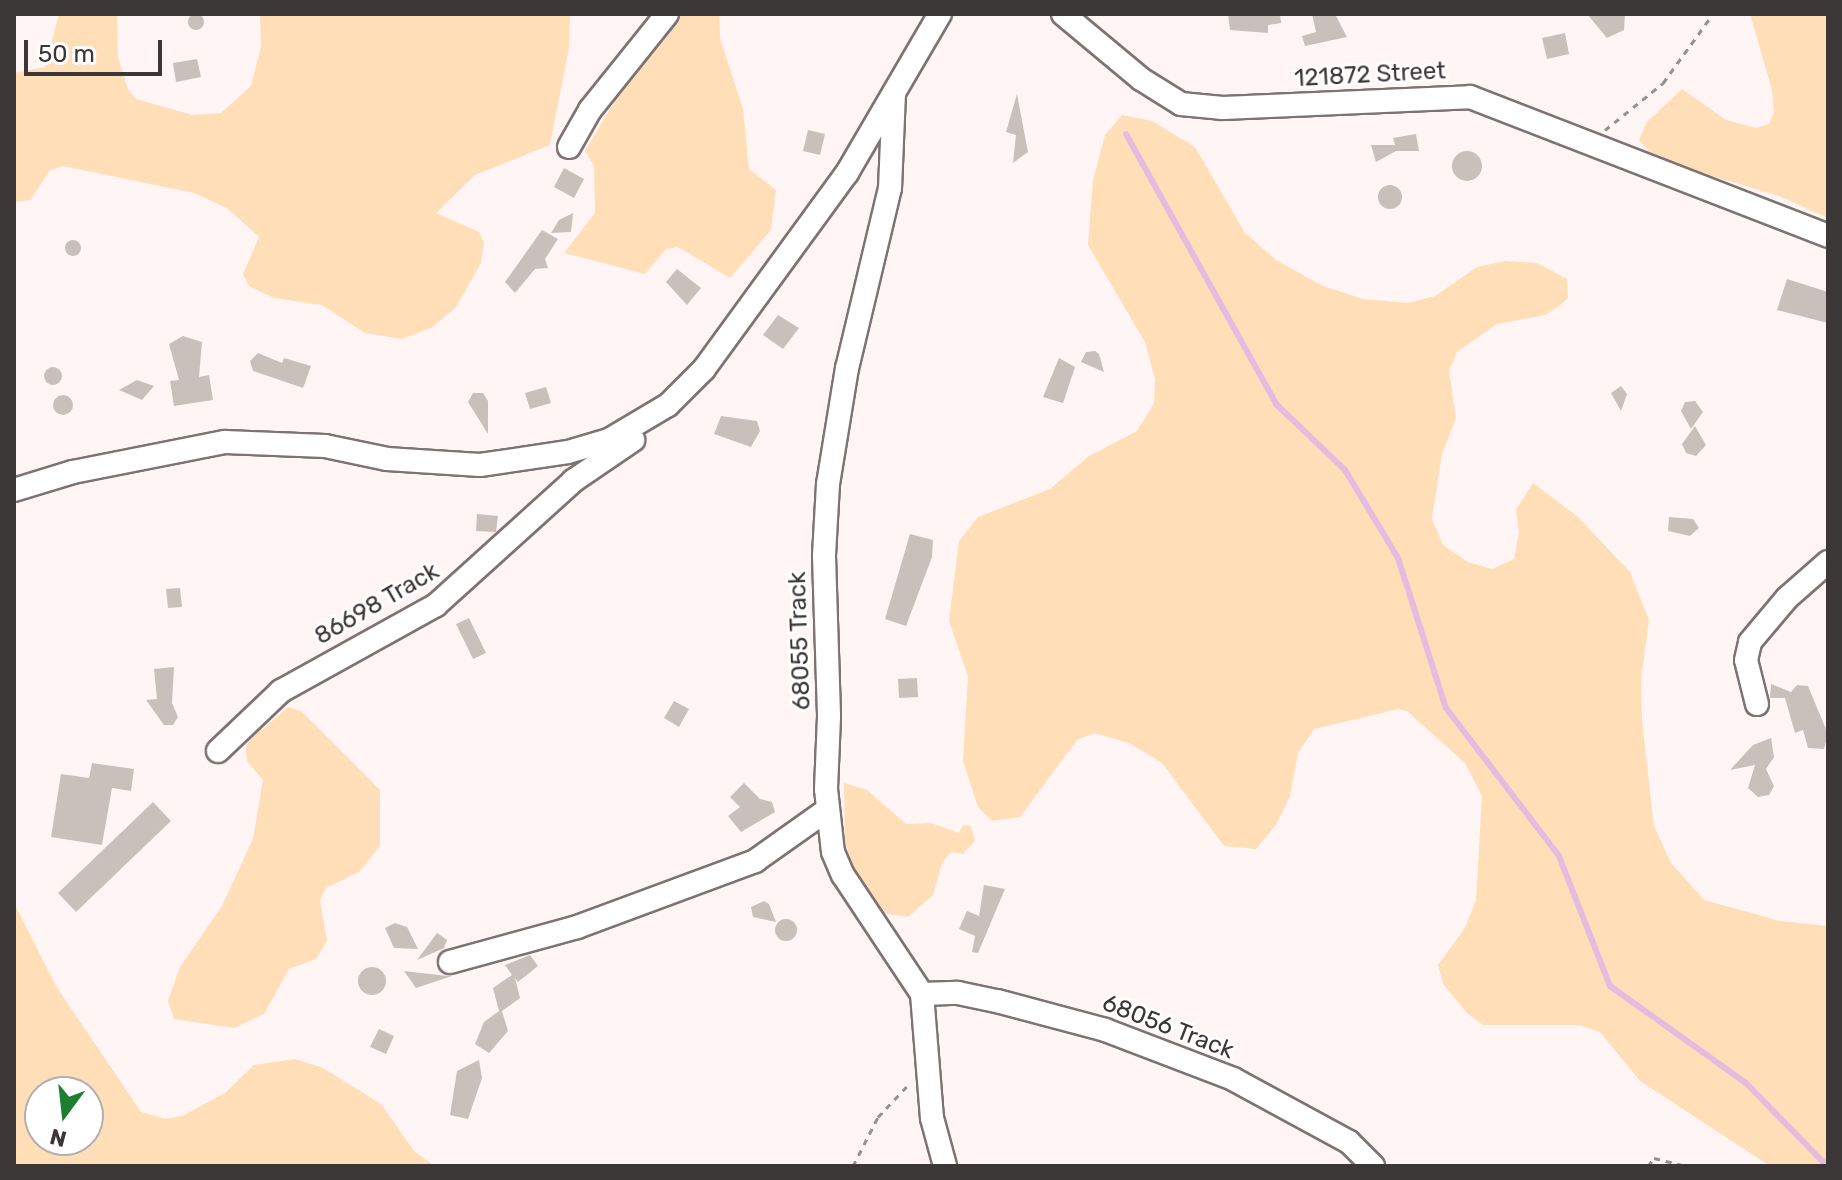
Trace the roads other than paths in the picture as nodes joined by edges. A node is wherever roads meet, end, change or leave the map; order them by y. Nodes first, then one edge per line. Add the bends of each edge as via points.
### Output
1 (667, 14) edge
2 (940, 14) edge
3 (1063, 14) edge
4 (894, 92) junction
5 (569, 147) dead end
6 (1828, 236) edge
7 (668, 405) junction
8 (14, 490) edge
9 (1828, 562) edge
10 (1757, 704) dead end
11 (218, 751) dead end
12 (827, 810) junction
13 (450, 962) dead end
14 (922, 994) junction
15 (945, 1166) edge
16 (1373, 1166) edge

1 - 5 street via 590,110
2 - 4 street
3 - 6 street, 121872 Street via 1164,97 1198,109 1470,97 1692,187 1770,209
4 - 7 street via 813,222 704,369
4 - 12 street, 68055 Track via 890,188 847,368 828,484
7 - 8 street via 609,440 480,465 387,459 325,446 225,442 73,472
7 - 11 street, 86698 Track via 631,442 573,481 436,605 281,691
9 - 10 street via 1787,598 1750,642 1746,660
12 - 13 street via 755,861 577,927
12 - 14 street, 68055 Track via 833,852 843,875
14 - 15 street, 68055 Track via 928,1015 925,1065
14 - 16 street, 68056 Track via 958,993 1105,1030 1233,1079 1349,1142

